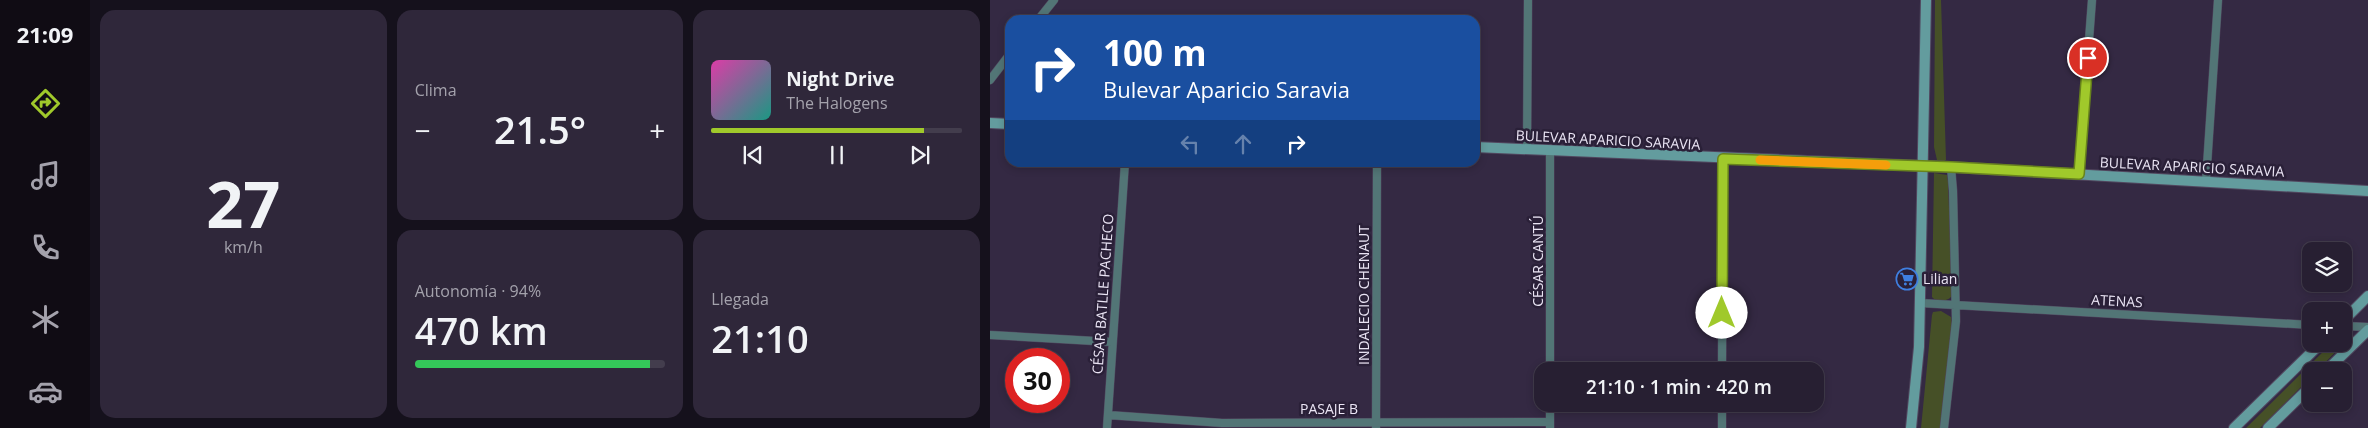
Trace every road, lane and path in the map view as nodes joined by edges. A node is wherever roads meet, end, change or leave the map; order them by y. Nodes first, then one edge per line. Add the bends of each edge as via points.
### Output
1 (1054, 0) edge
2 (1528, 0) edge
3 (1926, 0) edge
4 (2092, 0) edge
5 (2218, 0) edge
6 (1042, 15) edge
7 (1005, 60) edge
8 (990, 80) edge
9 (990, 123) edge
10 (1005, 124) edge
11 (1480, 147) edge
12 (1527, 149) junction
13 (1550, 150) junction
14 (1723, 159) junction
15 (1923, 166) junction
16 (1125, 167) edge
17 (1377, 167) edge
18 (1951, 167) junction
19 (2079, 174) junction
20 (2206, 181) junction
21 (2368, 191) edge
22 (2368, 296) edge
23 (1920, 302) junction
24 (1956, 304) junction
25 (2352, 312) edge
26 (2302, 324) edge
27 (2352, 327) edge
28 (2368, 329) edge
29 (990, 335) edge
30 (1112, 342) junction
31 (2312, 352) edge
32 (1550, 362) edge
33 (1722, 362) edge
34 (2335, 362) edge
35 (2302, 395) edge
36 (1550, 412) edge
37 (1722, 412) edge
38 (1108, 416) junction
39 (1376, 425) edge
40 (1550, 425) edge
41 (1107, 428) edge
42 (1722, 428) edge
43 (1911, 428) edge
44 (1944, 428) edge
45 (2234, 428) edge
46 (2268, 428) edge

1 - 6 street
2 - 12 street
3 - 15 street
4 - 19 street
5 - 20 street
7 - 8 street
9 - 10 street
11 - 12 street, BULEVAR APARICIO SARAVIA
12 - 13 street, BULEVAR APARICIO SARAVIA
13 - 14 street, BULEVAR APARICIO SARAVIA
13 - 32 street, CÉSAR CANTÚ
14 - 15 street, BULEVAR APARICIO SARAVIA
14 - 33 street
15 - 18 street, BULEVAR APARICIO SARAVIA
15 - 23 street
16 - 30 street, CÉSAR BATLLE PACHECO
17 - 39 street, INDALECIO CHENAUT
18 - 19 street, BULEVAR APARICIO SARAVIA
18 - 24 street
19 - 20 street, BULEVAR APARICIO SARAVIA
20 - 21 street, BULEVAR APARICIO SARAVIA
22 - 25 street
23 - 24 street, ATENAS
23 - 43 street
24 - 26 street, ATENAS
24 - 44 street
27 - 28 street
28 - 34 street
29 - 30 street
30 - 38 street, CÉSAR BATLLE PACHECO
31 - 45 street
35 - 46 street
36 - 40 street
37 - 42 street
38 - 39 street, PASAJE B via 1222,423
38 - 41 street, CÉSAR BATLLE PACHECO
39 - 40 street, PASAJE B

